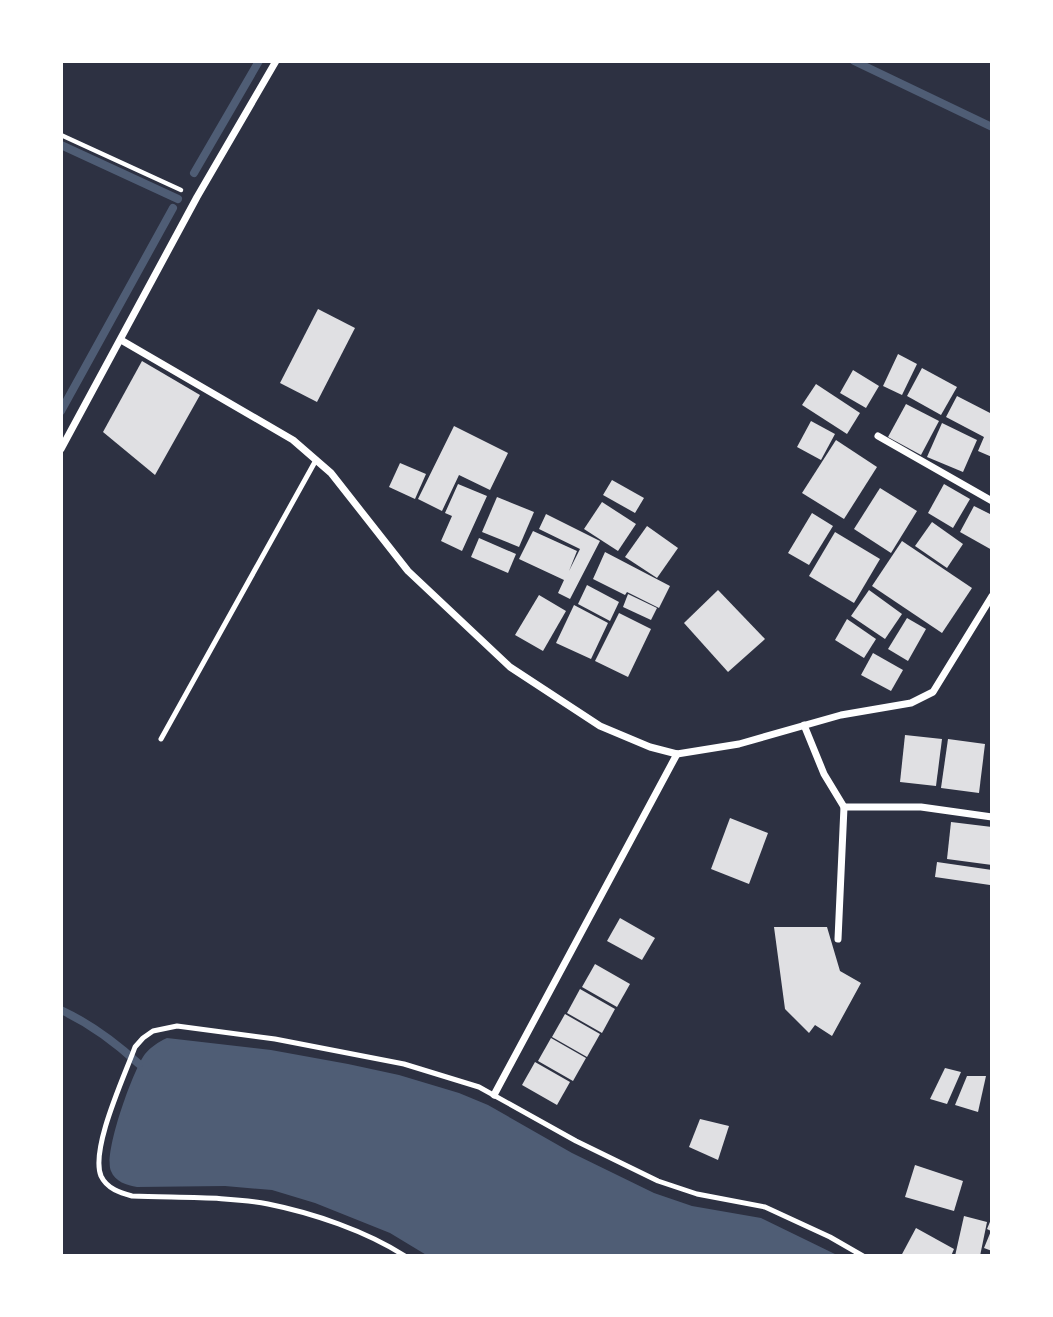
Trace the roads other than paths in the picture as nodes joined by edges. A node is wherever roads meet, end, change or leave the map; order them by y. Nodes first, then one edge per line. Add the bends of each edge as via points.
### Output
1 (276, 61) edge
2 (121, 340) junction
3 (878, 436) dead end
4 (61, 449) edge
5 (316, 460) junction
6 (992, 502) edge
7 (992, 596) edge
8 (804, 725) junction
9 (161, 739) dead end
10 (677, 754) junction
11 (844, 807) junction
12 (992, 817) edge
13 (838, 939) dead end
14 (494, 1095) junction
15 (405, 1256) edge
16 (863, 1256) edge

1 - 2 street
2 - 4 street
2 - 5 street via 293,440
3 - 6 street
5 - 9 lane
5 - 10 street via 408,572 510,667 600,726
7 - 8 street via 933,692 911,703
8 - 10 street via 739,744
8 - 11 street via 824,774
10 - 14 street
11 - 12 street via 921,807
11 - 13 street
14 - 15 lane via 404,1064 275,1039 177,1026 153,1031 135,1046 99,1152 101,1176 108,1186 132,1196 267,1203 380,1240
14 - 16 lane via 658,1181 765,1207

